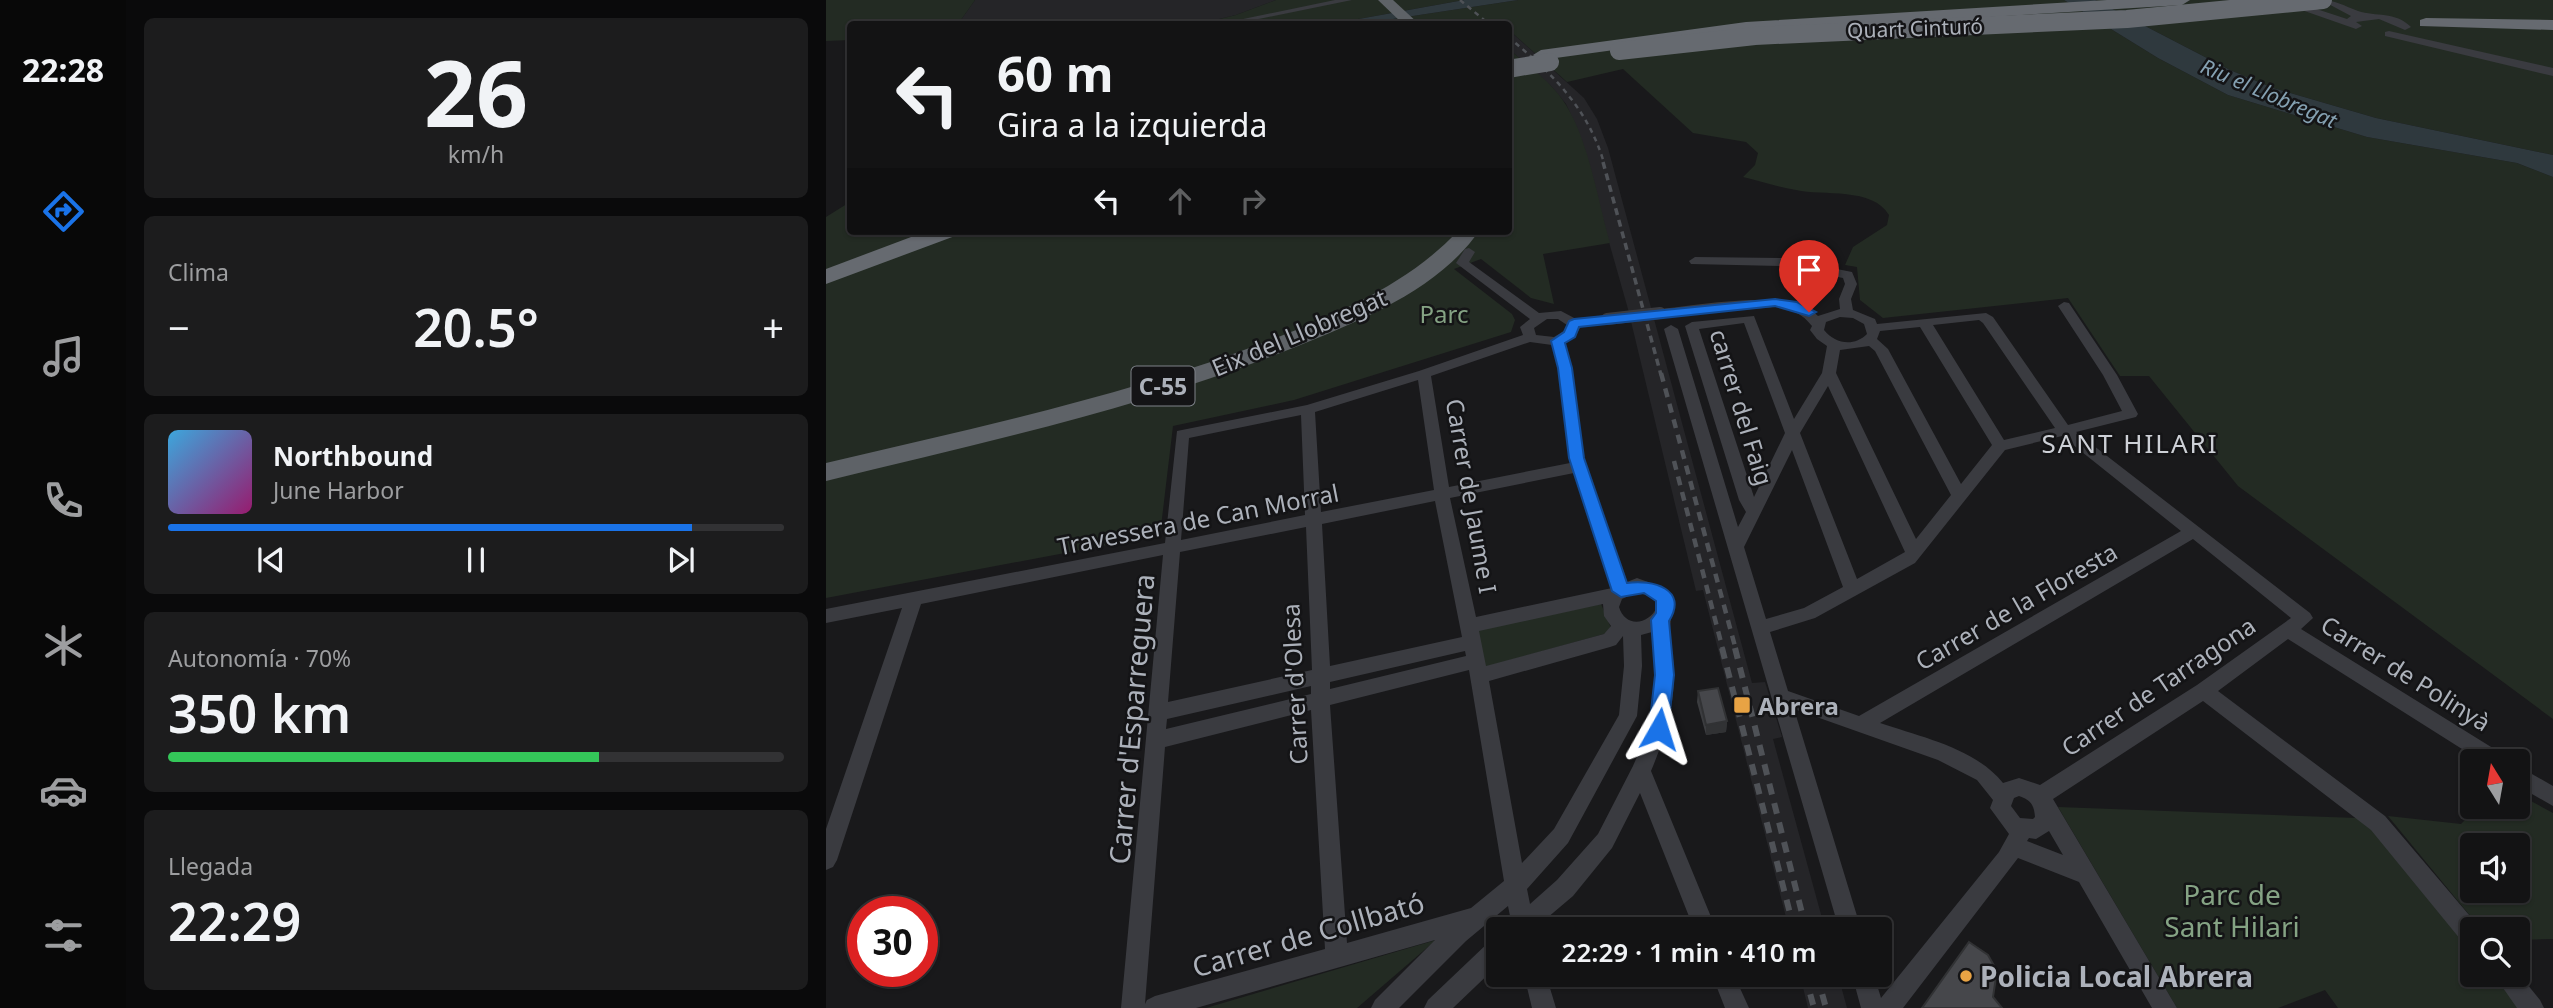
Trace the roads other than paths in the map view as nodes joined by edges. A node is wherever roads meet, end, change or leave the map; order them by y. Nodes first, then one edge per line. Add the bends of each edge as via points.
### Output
1 (1292, 0) edge
2 (1311, 0) edge
3 (1348, 0) edge
4 (1385, 0) edge
5 (2182, 0) edge
6 (2279, 0) edge
7 (2325, 0) edge
8 (1291, 10) junction
9 (2394, 20) junction
10 (1234, 21) edge
11 (1240, 21) edge
12 (1408, 21) edge
13 (2426, 23) junction
14 (2362, 25) junction
15 (2553, 25) edge
16 (2404, 29) junction
17 (2389, 34) junction
18 (2417, 40) junction
19 (1614, 47) junction
20 (1545, 59) junction
21 (1512, 61) edge
22 (1512, 68) edge
23 (2553, 72) edge
24 (905, 235) edge
25 (936, 235) edge
26 (1466, 238) edge
27 (1695, 261) dead end
28 (826, 265) edge
29 (826, 277) edge
30 (2064, 306) dead end
31 (1847, 313) junction
32 (1536, 317) junction
33 (1924, 322) junction
34 (1574, 323) junction
35 (1817, 324) junction
36 (1671, 329) dead end
37 (1872, 334) junction
38 (1530, 337) junction
39 (1558, 341) junction
40 (1834, 345) junction
41 (1829, 373) junction
42 (1424, 374) junction
43 (1308, 409) junction
44 (2064, 430) junction
45 (1793, 433) junction
46 (2000, 446) junction
47 (826, 465) edge
48 (1579, 467) junction
49 (826, 472) edge
50 (1443, 495) junction
51 (1960, 497) junction
52 (1754, 512) junction
53 (1312, 521) junction
54 (2194, 531) junction
55 (1738, 544) junction
56 (1173, 549) junction
57 (1914, 554) junction
58 (1618, 592) junction
59 (1853, 592) junction
60 (914, 599) junction
61 (826, 616) edge
62 (1660, 620) junction
63 (1627, 627) junction
64 (1760, 628) junction
65 (2288, 630) junction
66 (1473, 651) junction
67 (1321, 674) junction
68 (2204, 691) junction
69 (1320, 697) junction
70 (1782, 697) junction
71 (1161, 712) junction
72 (1862, 724) junction
73 (1158, 740) junction
74 (2478, 749) edge
75 (1641, 771) junction
76 (2530, 783) edge
77 (2001, 795) junction
78 (2553, 797) edge
79 (2043, 802) junction
80 (2018, 838) junction
81 (826, 860) edge
82 (2087, 875) junction
83 (1514, 887) junction
84 (1477, 917) junction
85 (1519, 917) edge
86 (1533, 917) edge
87 (1700, 917) edge
88 (1846, 917) edge
89 (2460, 921) edge
90 (1337, 957) junction
91 (1486, 960) edge
92 (1538, 987) edge
93 (1728, 987) edge
94 (1867, 987) edge
95 (2515, 987) edge
96 (1133, 1008) edge
97 (1155, 1008) edge
98 (1382, 1008) edge
99 (1436, 1008) edge
100 (1544, 1008) edge
101 (1737, 1008) edge
102 (1873, 1008) edge
103 (1888, 1008) edge
104 (2165, 1008) edge
105 (2532, 1008) edge

1 - 10 street
2 - 8 street
3 - 8 street
4 - 12 highway
5 - 19 highway, Quart Cinturó via 1771,25
6 - 14 street
7 - 14 street
7 - 19 highway, Quart Cinturó, bridge via 2165,16
8 - 11 street
9 - 13 street
9 - 14 street
9 - 16 street
13 - 15 highway
13 - 16 street
14 - 17 street
16 - 17 street
16 - 18 street
17 - 18 street
18 - 23 street
19 - 20 highway, Quart Cinturó
20 - 21 highway, Quart Cinturó
20 - 22 highway, Quart Cinturó, bridge
24 - 28 highway
25 - 29 highway
26 - 32 street via 1462,263
26 - 47 highway, Eix del Llobregat / C-55 via 1383,291 1264,346 1115,393
26 - 49 highway, Eix del Llobregat / C-55 via 1394,292 1267,351 1037,421
27 - 31 street via 1782,262 1848,275 1852,284 1845,299
30 - 44 street via 2131,414
31 - 35 street via 1825,316
31 - 37 street via 1864,318
32 - 34 street via 1561,315
32 - 38 street via 1527,327
33 - 37 street
33 - 44 street via 1981,316 1988,320
33 - 46 street
34 - 35 street, bridge via 1775,303 1809,312
34 - 39 street via 1570,335
35 - 40 street via 1820,336
36 - 55 street
37 - 40 street via 1855,346
37 - 51 street
38 - 39 street
38 - 42 street
39 - 48 street
40 - 41 street
41 - 45 street
41 - 57 street
42 - 43 street
42 - 50 street, Carrer de Jaume I
43 - 53 street, Carrer d'Olesa
43 - 56 street, Carrer d'Esparreguera via 1182,434
44 - 46 street
44 - 54 street
45 - 52 street
45 - 52 street, carrer del Faig via 1749,319 1692,326
45 - 59 street
46 - 51 street
48 - 50 street, Travessera de Can Morral
48 - 58 street
50 - 53 street, Travessera de Can Morral
50 - 66 street, Carrer de Jaume I
51 - 57 street
52 - 55 street
53 - 56 street, Travessera de Can Morral
53 - 67 street, Carrer d'Olesa
54 - 65 street, Carrer de Tarragona via 2304,618
54 - 72 street, Carrer de la Floresta
55 - 64 street
56 - 60 street, Travessera de Can Morral
56 - 71 street, Carrer d'Esparreguera
57 - 59 street
58 - 62 street via 1637,585 1661,594 1666,607
58 - 63 street via 1611,615
58 - 66 street
59 - 64 street via 1809,613
60 - 61 street, Travessera de Can Morral
60 - 81 street
62 - 63 street via 1647,628
62 - 75 street via 1665,675 1659,729
63 - 66 street via 1610,640
63 - 83 street via 1633,666 1628,716 1561,836
64 - 70 street
65 - 68 street, Carrer de Tarragona
65 - 74 street, Carrer de Polinyà
66 - 67 street
66 - 69 street
66 - 83 street, Carrer de Jaume I
67 - 69 street, Carrer d'Olesa
67 - 71 street
68 - 79 street, Carrer de Tarragona
68 - 89 street via 2378,823
69 - 73 street
69 - 90 street, Carrer d'Olesa
70 - 72 street
70 - 88 street
71 - 73 street, Carrer d'Esparreguera
72 - 77 street via 1984,774
73 - 96 street, Carrer d'Esparreguera
75 - 86 street via 1605,841
75 - 87 street
76 - 78 street
77 - 79 street via 2019,787
77 - 80 street via 2000,808
79 - 80 street via 2042,825
79 - 82 street
80 - 82 street
80 - 103 street
82 - 104 street
83 - 84 street
83 - 85 street, Carrer de Jaume I
84 - 90 street, Carrer de Collbató
84 - 98 street
90 - 97 street, Carrer de Collbató
91 - 99 street
92 - 100 street
93 - 101 street
94 - 102 street
95 - 105 street

